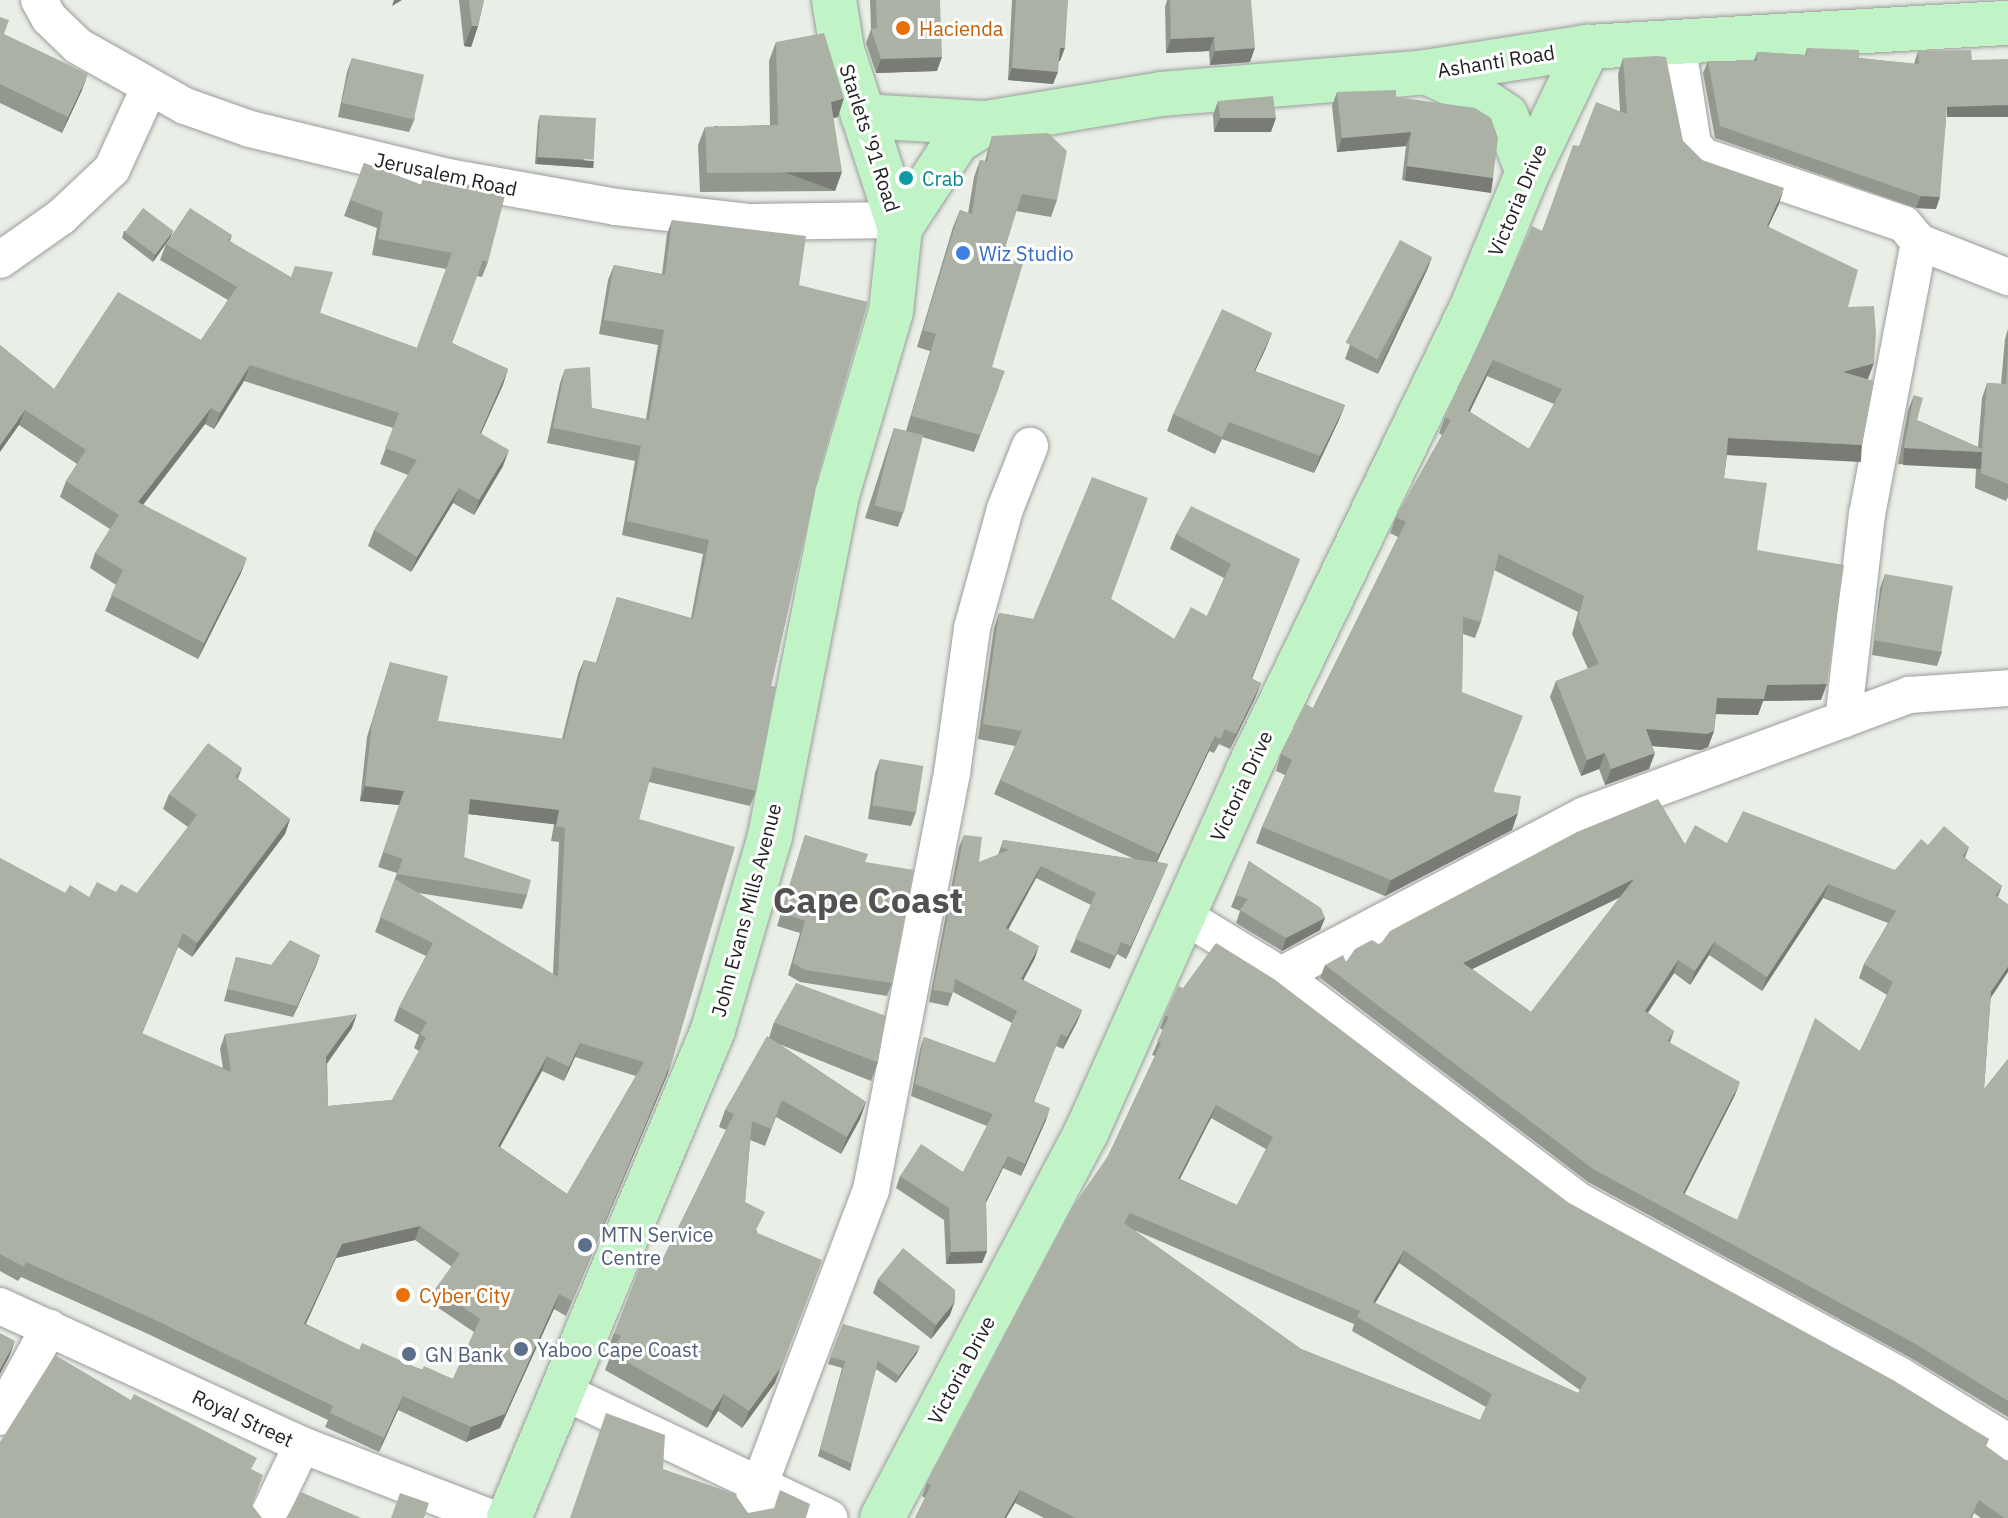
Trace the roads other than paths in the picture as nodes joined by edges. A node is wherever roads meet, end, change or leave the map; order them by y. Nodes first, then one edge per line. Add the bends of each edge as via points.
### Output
1 (39, 0) edge
2 (834, 0) edge
3 (1819, 18) edge
4 (2008, 23) edge
5 (1677, 42) junction
6 (1588, 47) junction
7 (1426, 72) junction
8 (149, 88) junction
9 (863, 116) junction
10 (986, 123) junction
11 (1528, 172) junction
12 (898, 224) junction
13 (1919, 242) junction
14 (0, 260) edge
15 (2008, 277) edge
16 (1030, 446) dead end
17 (2008, 688) edge
18 (1843, 720) junction
19 (1181, 914) junction
20 (1281, 975) junction
21 (0, 1306) edge
22 (49, 1328) junction
23 (562, 1391) junction
24 (0, 1417) edge
25 (2008, 1442) edge
26 (302, 1445) junction
27 (753, 1502) edge
28 (267, 1518) edge
29 (491, 1518) edge
30 (509, 1518) edge
31 (829, 1518) edge
32 (882, 1518) edge

1 - 8 street, Jerusalem Road via 49,18 78,46
2 - 9 street, Starlets '91 Road via 842,50
3 - 4 street, Ashanti Road
3 - 5 street, Ashanti Road
5 - 6 street, Ashanti Road
5 - 13 street via 1693,144 1703,156 1904,224
6 - 7 street, Ashanti Road
6 - 11 street, Victoria Drive
7 - 10 street, Ashanti Road via 1161,94
7 - 11 street via 1506,116
8 - 12 street, Jerusalem Road via 250,129 448,177 616,207 750,222
8 - 14 street via 112,169 61,217
9 - 10 street, Ashanti Road
9 - 12 street, Starlets '91 Road
10 - 12 street, Ashanti Road via 957,141
11 - 19 street, Victoria Drive via 1472,307
12 - 23 street, John Evans Mills Avenue via 891,311 837,495 770,836 713,1030
13 - 15 street
13 - 18 street via 1867,514
16 - 27 street via 1005,509 972,628 952,773 871,1190
17 - 18 street via 1909,695
18 - 20 street via 1585,815
19 - 20 street
19 - 32 street, Victoria Drive via 1086,1133
20 - 25 street via 1577,1200 1899,1375
21 - 22 street, Royal Street
22 - 24 street
22 - 26 street, Royal Street
23 - 27 street
23 - 30 street, John Evans Mills Avenue
26 - 28 street
26 - 29 street, Royal Street
27 - 31 street

